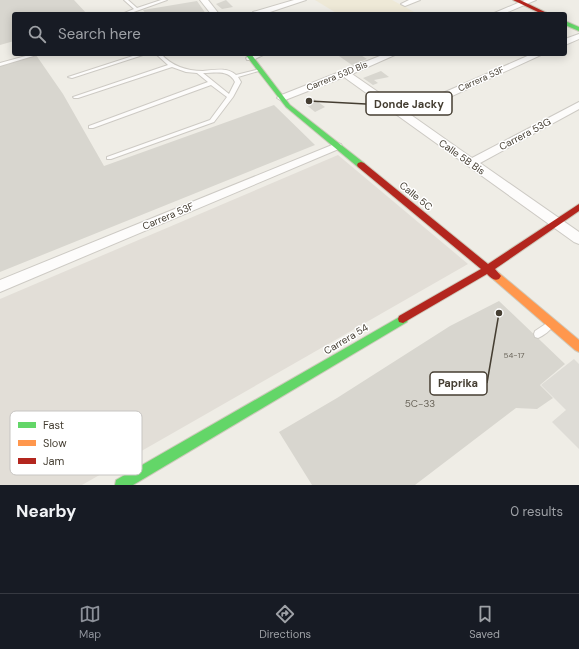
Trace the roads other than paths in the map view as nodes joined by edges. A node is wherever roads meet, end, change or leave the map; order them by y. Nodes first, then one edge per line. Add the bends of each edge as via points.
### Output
1 (126, 0) edge
2 (165, 0) edge
3 (205, 0) edge
4 (302, 0) edge
5 (416, 0) edge
6 (532, 0) edge
7 (520, 2) edge
8 (405, 4) dead end
9 (136, 9) junction
10 (128, 12) edge
11 (214, 12) edge
12 (263, 12) edge
13 (500, 12) edge
14 (542, 12) edge
15 (567, 24) edge
16 (579, 29) edge
17 (579, 36) edge
18 (567, 41) edge
19 (31, 56) edge
20 (138, 56) edge
21 (160, 56) edge
22 (249, 56) edge
23 (388, 56) edge
24 (534, 56) edge
25 (0, 65) edge
26 (170, 66) junction
27 (260, 70) junction
28 (198, 72) junction
29 (345, 73) junction
30 (236, 76) junction
31 (70, 77) dead end
32 (211, 83) junction
33 (76, 97) dead end
34 (230, 97) junction
35 (282, 98) junction
36 (579, 105) edge
37 (402, 114) junction
38 (91, 127) dead end
39 (337, 146) junction
40 (109, 158) dead end
41 (471, 163) junction
42 (579, 207) edge
43 (556, 223) junction
44 (579, 239) edge
45 (488, 269) junction
46 (0, 286) edge
47 (552, 324) junction
48 (538, 334) dead end
49 (579, 347) edge
50 (142, 473) edge
51 (138, 475) edge
52 (121, 485) edge

1 - 9 lane
2 - 9 lane
3 - 11 street
4 - 12 street
5 - 8 street
6 - 7 street
7 - 13 street
7 - 14 street
9 - 10 lane
15 - 16 street
17 - 18 street
19 - 25 lane
20 - 31 lane
21 - 26 lane
22 - 27 street, Calle 5C
23 - 29 street, Carrera 53D Bis
24 - 37 street, Carrera 53F
26 - 28 lane
26 - 33 lane
27 - 30 lane
27 - 35 street, Calle 5C
28 - 30 lane via 224,71
28 - 32 lane
29 - 35 street, Carrera 53D Bis
29 - 37 street, Calle 5B Bis
30 - 34 lane via 238,82
32 - 34 lane
32 - 38 lane
34 - 40 lane via 212,121
35 - 39 street, Calle 5C via 288,106
36 - 41 street, Carrera 53G
37 - 41 street, Calle 5B Bis
39 - 45 street, Calle 5C
39 - 46 street, Carrera 53F
41 - 43 street, Calle 5B Bis
42 - 43 street, Carrera 54
43 - 44 street, Calle 5B Bis
43 - 45 street, Carrera 54
45 - 47 street, Calle 5C
45 - 50 street, Carrera 54
47 - 48 lane
47 - 49 street, Calle 5C
51 - 52 street, Carrera 54

